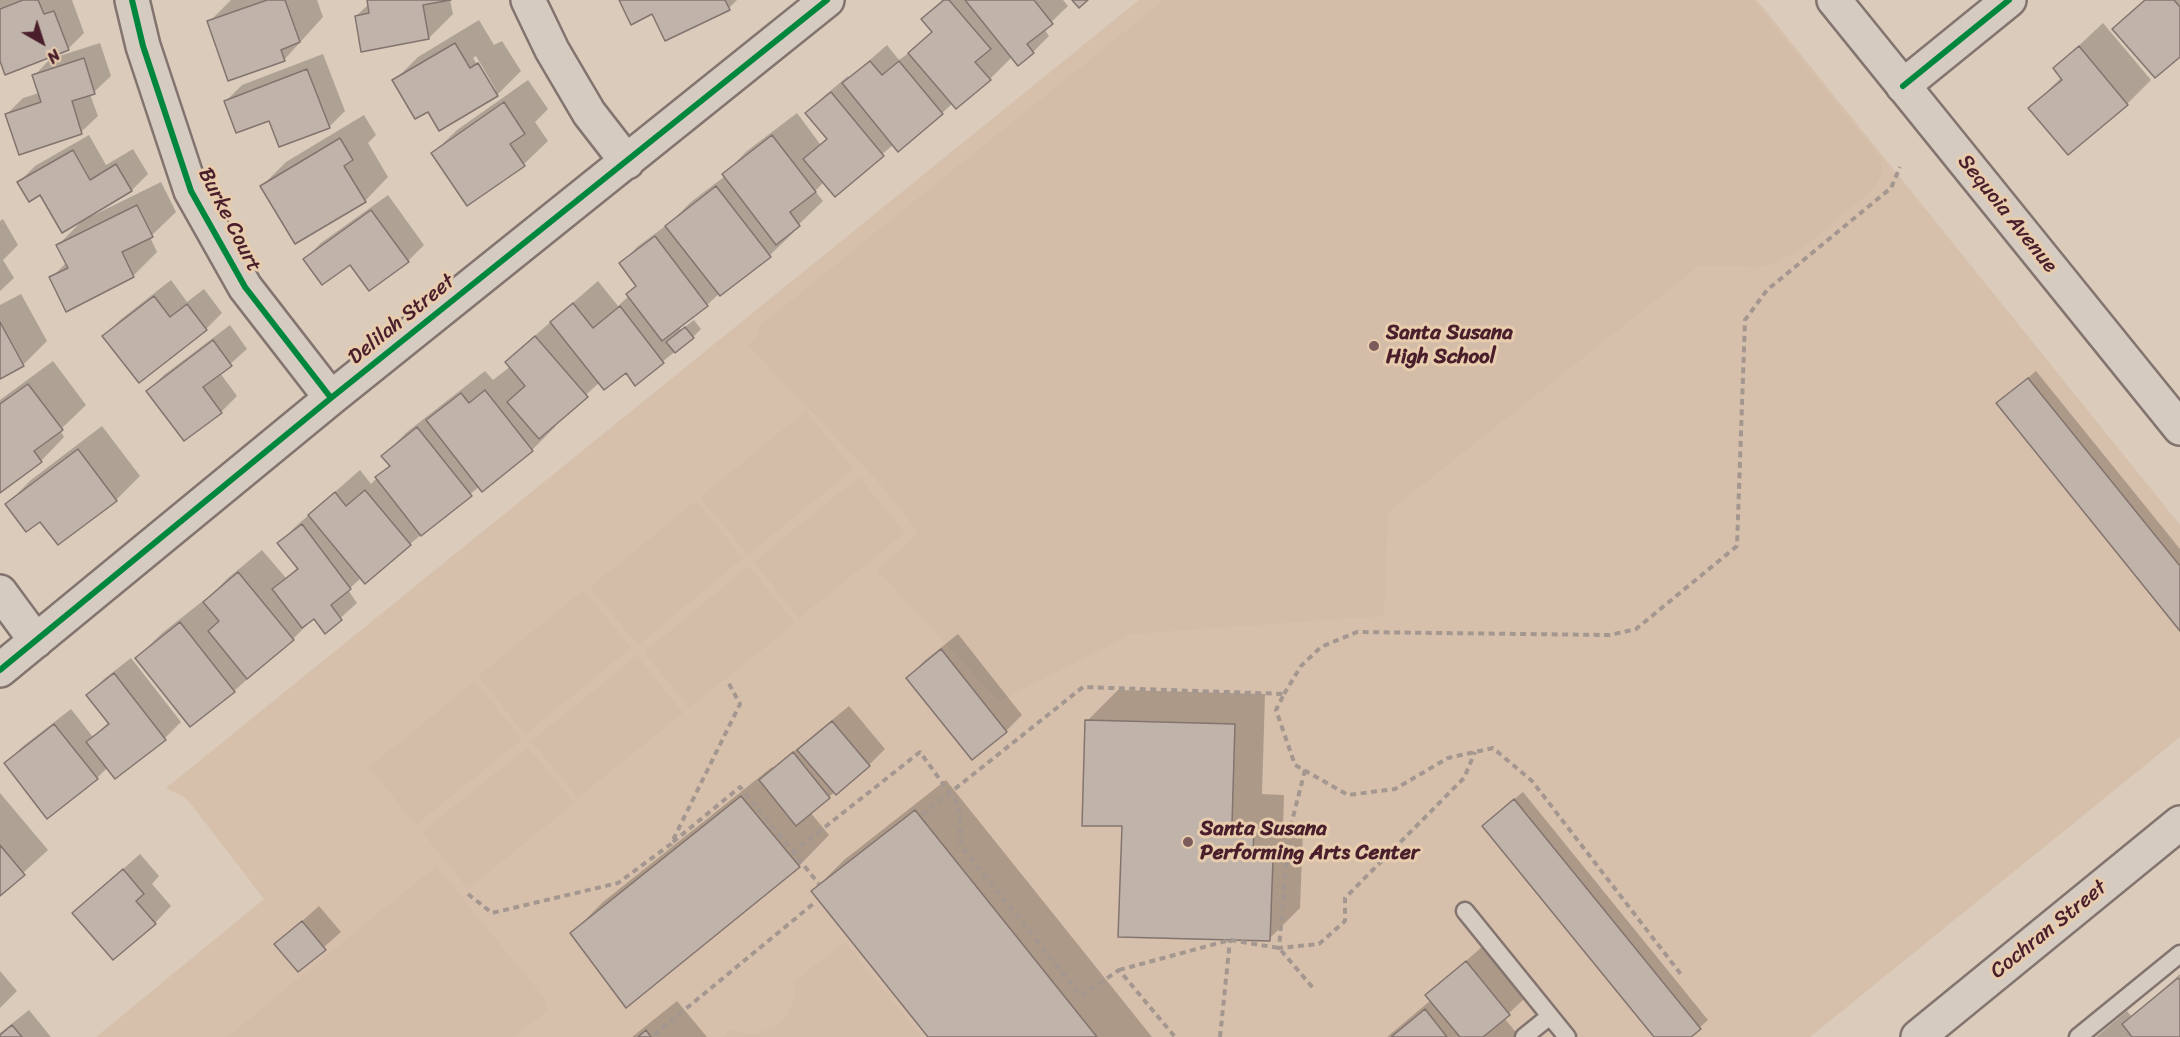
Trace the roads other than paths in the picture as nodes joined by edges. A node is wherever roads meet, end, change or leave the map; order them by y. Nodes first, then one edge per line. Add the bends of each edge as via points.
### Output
1 (132, 0) edge
2 (528, 0) edge
3 (827, 0) edge
4 (1834, 0) edge
5 (2009, 0) edge
6 (1903, 86) junction
7 (627, 162) junction
8 (331, 399) junction
9 (2180, 428) edge
10 (0, 592) edge
11 (36, 641) junction
12 (0, 670) edge
13 (2180, 823) edge
14 (1465, 911) dead end
15 (2180, 954) edge
16 (1550, 1016) junction
17 (1524, 1037) edge
18 (1567, 1037) edge
19 (1918, 1037) edge
20 (2078, 1037) edge

1 - 8 street, Burke Court via 143,46 191,191 245,287
2 - 7 street via 589,113
3 - 7 street, Delilah Street
4 - 6 street, Sequoia Avenue
5 - 6 street
6 - 9 street, Sequoia Avenue
7 - 8 street, Delilah Street
8 - 11 street, Delilah Street
10 - 11 street
11 - 12 street, Delilah Street
13 - 19 street, Cochran Street
14 - 16 lane
15 - 20 lane
16 - 17 lane
16 - 18 lane

